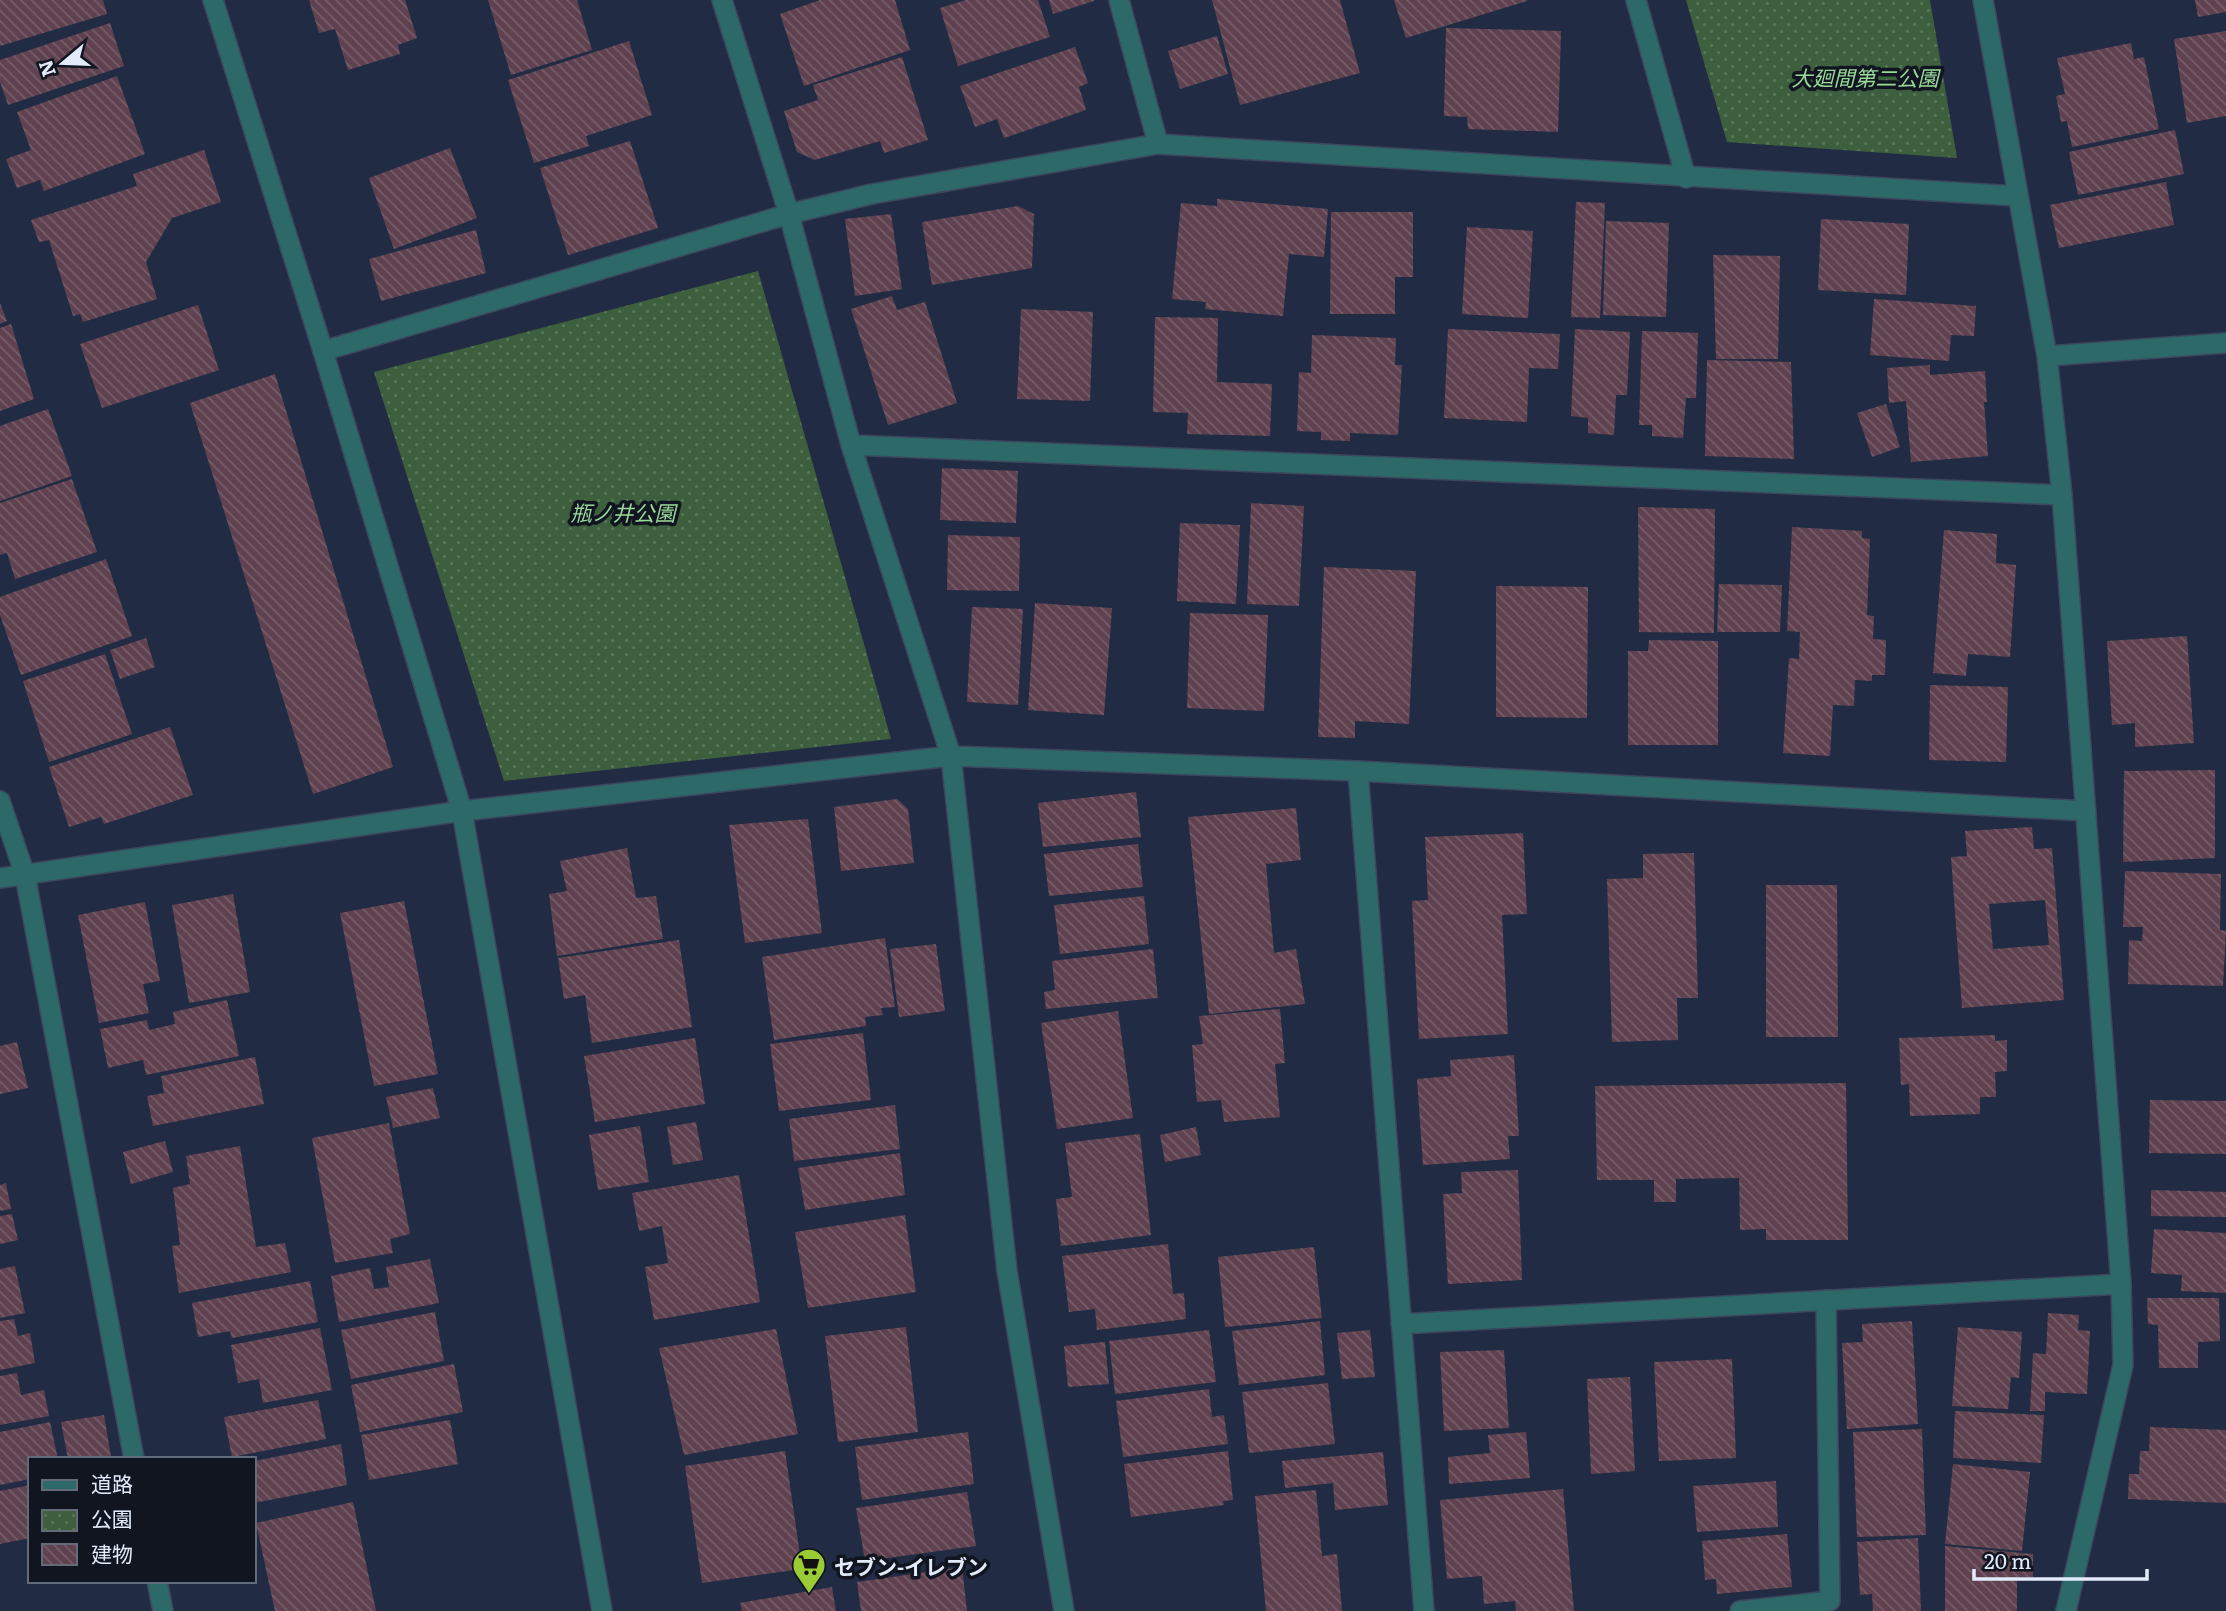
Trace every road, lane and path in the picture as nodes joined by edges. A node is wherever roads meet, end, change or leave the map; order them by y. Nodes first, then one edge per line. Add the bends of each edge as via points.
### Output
1 (213, 0) edge
2 (722, 0) edge
3 (1119, 0) edge
4 (1636, 0) edge
5 (1983, 0) edge
6 (1158, 144) junction
7 (1686, 178) junction
8 (2017, 196) junction
9 (789, 214) junction
10 (2226, 343) edge
11 (323, 351) junction
12 (2047, 356) junction
13 (851, 445) junction
14 (2062, 495) junction
15 (951, 756) junction
16 (1358, 771) junction
17 (0, 801) edge
18 (463, 811) junction
19 (2086, 811) junction
20 (25, 875) junction
21 (0, 878) edge
22 (2121, 1284) junction
23 (1826, 1300) junction
24 (1401, 1324) junction
25 (134, 1457) edge
26 (157, 1583) edge
27 (163, 1611) edge
28 (602, 1611) edge
29 (1064, 1611) edge
30 (1424, 1611) edge
31 (1740, 1611) edge
32 (2066, 1611) edge

1 - 11 street
2 - 9 street
3 - 6 street
4 - 7 street
5 - 8 street
6 - 7 street
6 - 9 street via 872,194
7 - 8 street
8 - 12 street
9 - 11 street
9 - 13 street
10 - 12 street
11 - 18 street
12 - 14 street
13 - 14 street
13 - 15 street
14 - 19 street
15 - 16 street
15 - 18 street
15 - 29 street via 1007,1271
16 - 19 street
16 - 24 street
17 - 20 street
18 - 20 street
18 - 28 street
19 - 22 street
20 - 21 street
20 - 25 street
22 - 23 street
22 - 32 street via 2123,1365
23 - 24 street
23 - 31 street via 1830,1601
24 - 30 street
26 - 27 street

